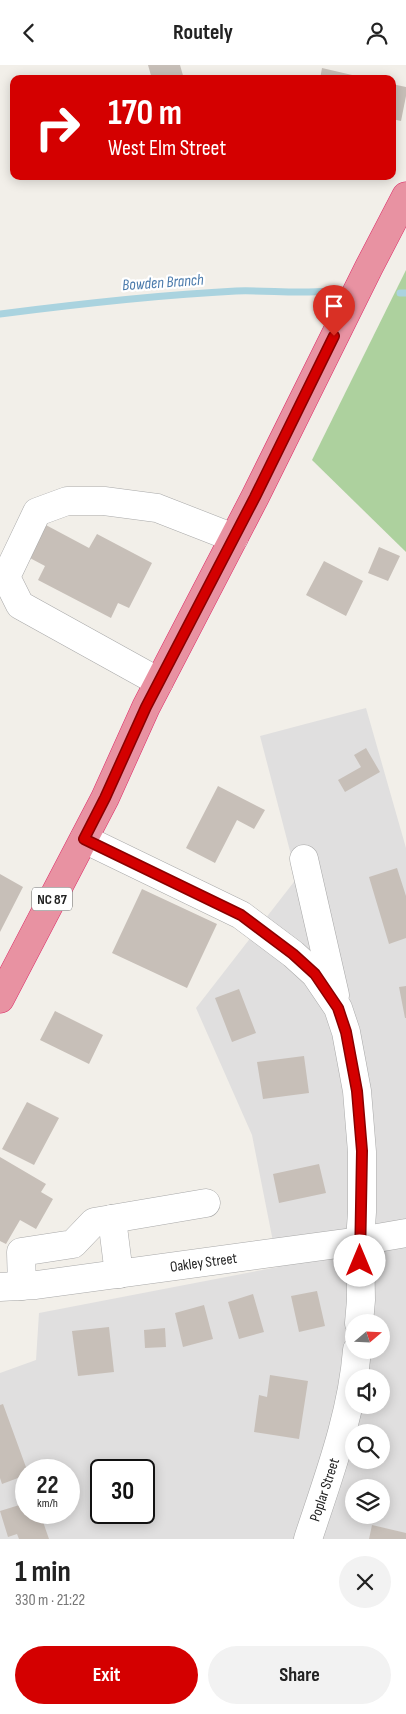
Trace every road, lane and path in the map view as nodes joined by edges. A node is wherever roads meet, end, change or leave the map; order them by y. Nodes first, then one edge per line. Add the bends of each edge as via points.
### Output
1 (406, 196) edge
2 (234, 538) junction
3 (159, 682) junction
4 (84, 839) junction
5 (304, 859) dead end
6 (0, 999) edge
7 (338, 1008) junction
8 (206, 1203) dead end
9 (112, 1219) junction
10 (406, 1233) edge
11 (360, 1241) junction
12 (73, 1244) junction
13 (119, 1274) junction
14 (78, 1279) junction
15 (11, 1287) edge
16 (360, 1314) edge
17 (356, 1359) edge
18 (308, 1539) edge

1 - 2 highway, NC 87
2 - 3 highway, NC 87
2 - 3 street via 157,508 113,502 67,501 37,512 6,577 20,605
3 - 4 highway, NC 87
4 - 6 highway, NC 87
4 - 7 street via 241,915 315,974
5 - 7 street
7 - 11 street via 357,1091 362,1151
8 - 9 street
9 - 12 street via 94,1222
9 - 13 street
10 - 11 street, Oakley Street
11 - 13 street, Oakley Street
11 - 16 street
12 - 14 street
12 - 15 street via 21,1251
13 - 14 street, Oakley Street
14 - 15 street, Oakley Street
17 - 18 street, Poplar Street via 343,1428

